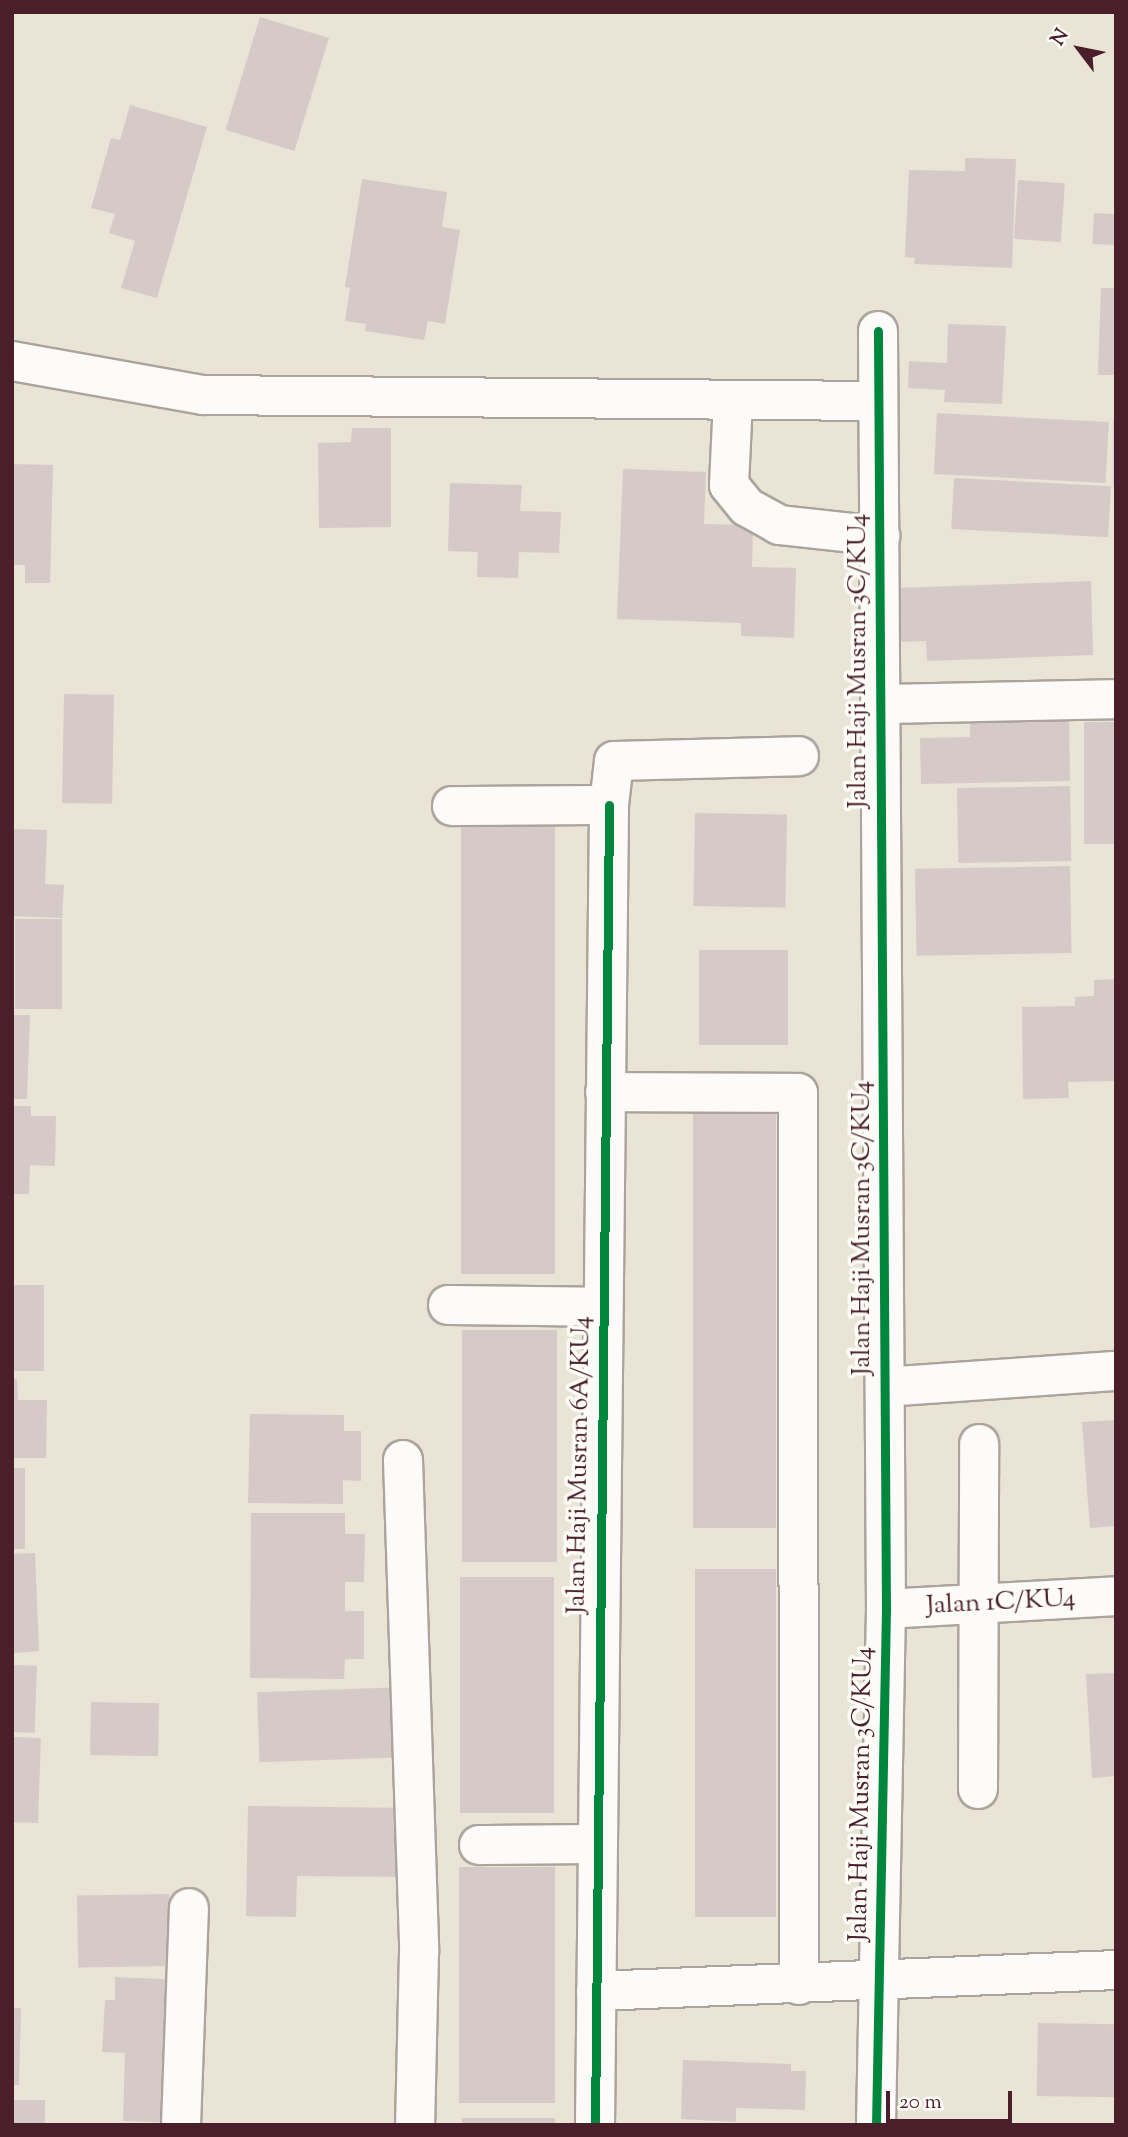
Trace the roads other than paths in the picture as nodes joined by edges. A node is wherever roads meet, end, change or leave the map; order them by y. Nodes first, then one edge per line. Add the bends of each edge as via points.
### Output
1 (878, 331) dead end
2 (12, 362) edge
3 (733, 400) junction
4 (878, 401) junction
5 (880, 536) junction
6 (1116, 699) edge
7 (880, 705) junction
8 (799, 756) dead end
9 (609, 805) junction
10 (452, 806) dead end
11 (605, 1092) junction
12 (448, 1306) dead end
13 (602, 1307) junction
14 (1116, 1371) edge
15 (885, 1387) junction
16 (979, 1444) dead end
17 (403, 1460) dead end
18 (1116, 1596) edge
19 (980, 1606) junction
20 (886, 1609) junction
21 (978, 1789) dead end
22 (597, 1844) junction
23 (479, 1845) dead end
24 (189, 1908) dead end
25 (1116, 1970) edge
26 (879, 1982) junction
27 (799, 1985) junction
28 (596, 1991) junction
29 (181, 2125) edge
30 (415, 2125) edge
31 (595, 2125) edge
32 (876, 2125) edge

1 - 4 street, Jalan Haji Musran 3C/KU4
2 - 3 street via 203,395
3 - 4 street
3 - 5 street via 729,485 747,507 779,525
4 - 5 street, Jalan Haji Musran 3C/KU4
5 - 7 street, Jalan Haji Musran 3C/KU4
6 - 7 street
7 - 15 street, Jalan Haji Musran 3C/KU4
8 - 9 street, Jalan Haji Musran 6A/KU4 via 614,761
9 - 10 street
9 - 11 street, Jalan Haji Musran 6A/KU4
11 - 13 street, Jalan Haji Musran 6A/KU4
11 - 27 street via 798,1093
12 - 13 street
13 - 22 street, Jalan Haji Musran 6A/KU4
14 - 15 street
15 - 20 street, Jalan Haji Musran 3C/KU4
16 - 19 street
17 - 30 street via 419,1952
18 - 19 street, Jalan 1C/KU4
19 - 20 street, Jalan 1C/KU4
19 - 21 street
20 - 26 street, Jalan Haji Musran 3C/KU4
22 - 23 street
22 - 28 street, Jalan Haji Musran 6A/KU4
24 - 29 street
25 - 26 street
26 - 27 street
26 - 32 street, Jalan Haji Musran 3C/KU4
27 - 28 street
28 - 31 street, Jalan Haji Musran 6A/KU4

